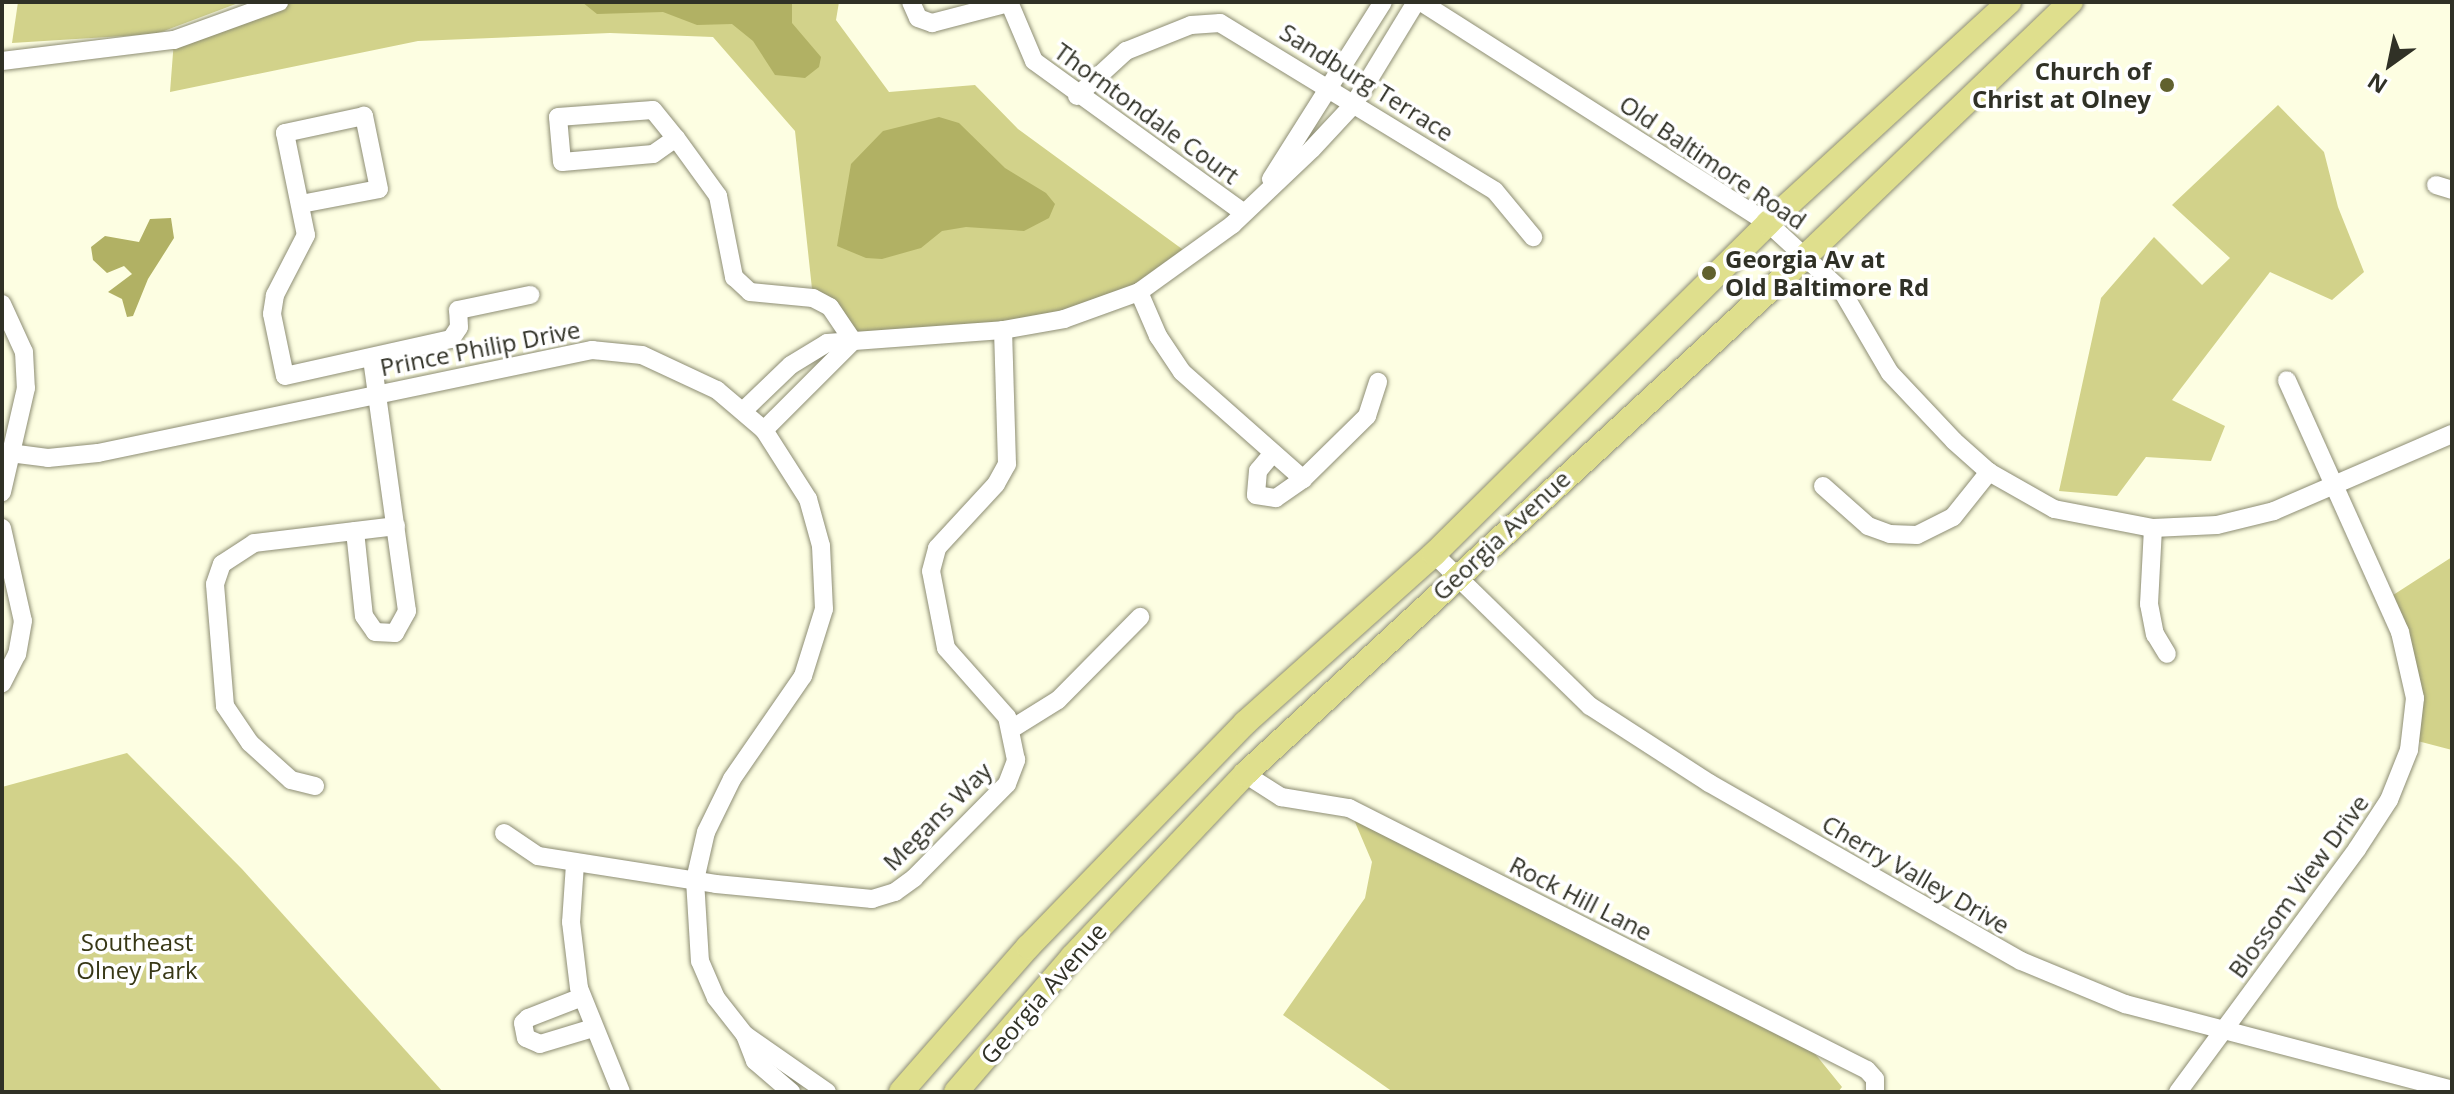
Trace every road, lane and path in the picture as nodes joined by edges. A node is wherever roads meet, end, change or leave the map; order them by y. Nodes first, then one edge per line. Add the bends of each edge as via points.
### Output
1 (279, 2) edge
2 (911, 2) edge
3 (1383, 2) edge
4 (1419, 2) edge
5 (2009, 2) edge
6 (2071, 2) edge
7 (1009, 3) edge
8 (2, 61) edge
9 (1329, 88) junction
10 (1077, 96) junction
11 (1354, 104) junction
12 (676, 138) junction
13 (1263, 193) junction
14 (301, 204) junction
15 (1244, 213) junction
16 (1768, 223) junction
17 (1533, 237) dead end
18 (1806, 255) junction
19 (1139, 292) junction
20 (530, 295) dead end
21 (2, 304) edge
22 (1003, 330) junction
23 (853, 341) junction
24 (372, 358) junction
25 (2287, 380) dead end
26 (1378, 382) dead end
27 (380, 391) junction
28 (743, 411) junction
29 (764, 430) junction
30 (2452, 434) edge
31 (6, 452) edge
32 (1273, 453) junction
33 (1989, 472) junction
34 (1303, 479) junction
35 (1823, 486) dead end
36 (2336, 486) junction
37 (2, 492) edge
38 (396, 526) junction
39 (2153, 528) junction
40 (355, 531) junction
41 (3, 540) edge
42 (1434, 554) junction
43 (1456, 577) junction
44 (1140, 617) dead end
45 (2167, 654) dead end
46 (2, 683) edge
47 (1013, 728) junction
48 (1245, 774) junction
49 (315, 786) dead end
50 (504, 833) dead end
51 (575, 864) junction
52 (695, 880) junction
53 (582, 997) junction
54 (593, 1028) junction
55 (2222, 1031) junction
56 (745, 1035) junction
57 (2452, 1090) edge
58 (621, 1092) edge
59 (791, 1092) edge
60 (827, 1092) edge
61 (901, 1092) edge
62 (956, 1092) edge
63 (1875, 1092) edge
64 (2178, 1092) edge

1 - 8 street via 174,40
2 - 7 street, Thorntondale Court via 918,18 932,23
3 - 9 street
4 - 11 street
4 - 16 street, Old Baltimore Road
5 - 16 main road, Georgia Avenue
6 - 18 main road, Georgia Avenue
7 - 10 street, Thorntondale Court via 1034,61
9 - 10 street, Sandburg Terrace via 1238,29 1205,22 1126,51
9 - 11 street, Sandburg Terrace
9 - 13 street
10 - 15 street, Thorntondale Court
11 - 13 street
11 - 17 street, Sandburg Terrace via 1495,191
12 - 12 street via 653,110 558,117 562,162 653,154
12 - 23 street via 718,196 734,277 750,292 813,298 830,307
13 - 15 street
14 - 14 street via 379,189 364,116 285,133
14 - 24 street via 306,235 275,295 272,314 285,376
15 - 19 street via 1193,257
16 - 18 street, Old Baltimore Road
16 - 42 main road, Georgia Avenue
18 - 33 street, Old Baltimore Road via 1842,291 1890,373
18 - 43 main road, Georgia Avenue
19 - 22 street via 1064,319
19 - 32 street via 1158,336 1182,372
20 - 24 street via 458,310 459,327 451,339
21 - 31 street via 24,352 26,388
22 - 23 street
22 - 47 street via 1007,464 996,484 937,548 931,571 946,648
23 - 28 street via 827,343 810,352
23 - 29 street
24 - 27 street
25 - 36 street, Blossom View Drive
26 - 34 street via 1367,416
27 - 28 street, Prince Philip Drive via 577,352 617,351 688,374
27 - 31 street, Prince Philip Drive via 98,453 48,458
27 - 38 street
28 - 29 street, Prince Philip Drive
29 - 52 street, Prince Philip Drive via 795,474 815,519 824,609 803,676 714,811
30 - 36 street, Old Baltimore Road
31 - 37 street
32 - 34 street
32 - 34 street via 1258,471 1256,495 1276,498
33 - 35 street via 1953,517 1917,535 1868,526
33 - 39 street, Old Baltimore Road via 2054,509
36 - 39 street, Old Baltimore Road via 2274,511 2217,525
36 - 55 street, Blossom View Drive via 2407,657 2415,698 2409,750 2389,800 2357,849
38 - 40 street
38 - 40 street via 407,618 389,635 375,632 364,616
39 - 45 street via 2149,604 2155,634
40 - 49 street via 254,543 222,564 215,584 225,706 250,743 291,780
41 - 46 street via 23,629
42 - 43 street, Cherry Valley Drive
42 - 61 main road, Georgia Avenue via 1245,723 1028,947
43 - 48 main road, Georgia Avenue
43 - 55 street, Cherry Valley Drive via 1590,706 1709,783 2021,961 2125,1004
44 - 47 street via 1058,700
47 - 52 street, Megans Way via 1016,760 1007,784 895,892 860,899
48 - 62 main road, Georgia Avenue via 1072,957
48 - 63 street, Rock Hill Lane via 1281,797 1349,808 1839,1055 1867,1070 1875,1079
50 - 51 street, Megans Way via 538,856
51 - 52 street, Megans Way
51 - 53 street via 571,922
52 - 56 street, Prince Philip Drive via 700,961 716,998
53 - 54 street
53 - 54 street via 535,1013 522,1029 526,1038 540,1044
54 - 58 street
55 - 57 street, Cherry Valley Drive
55 - 64 street, Blossom View Drive
56 - 59 street, Prince Philip Drive via 755,1061
56 - 60 street, Prince Philip Drive

